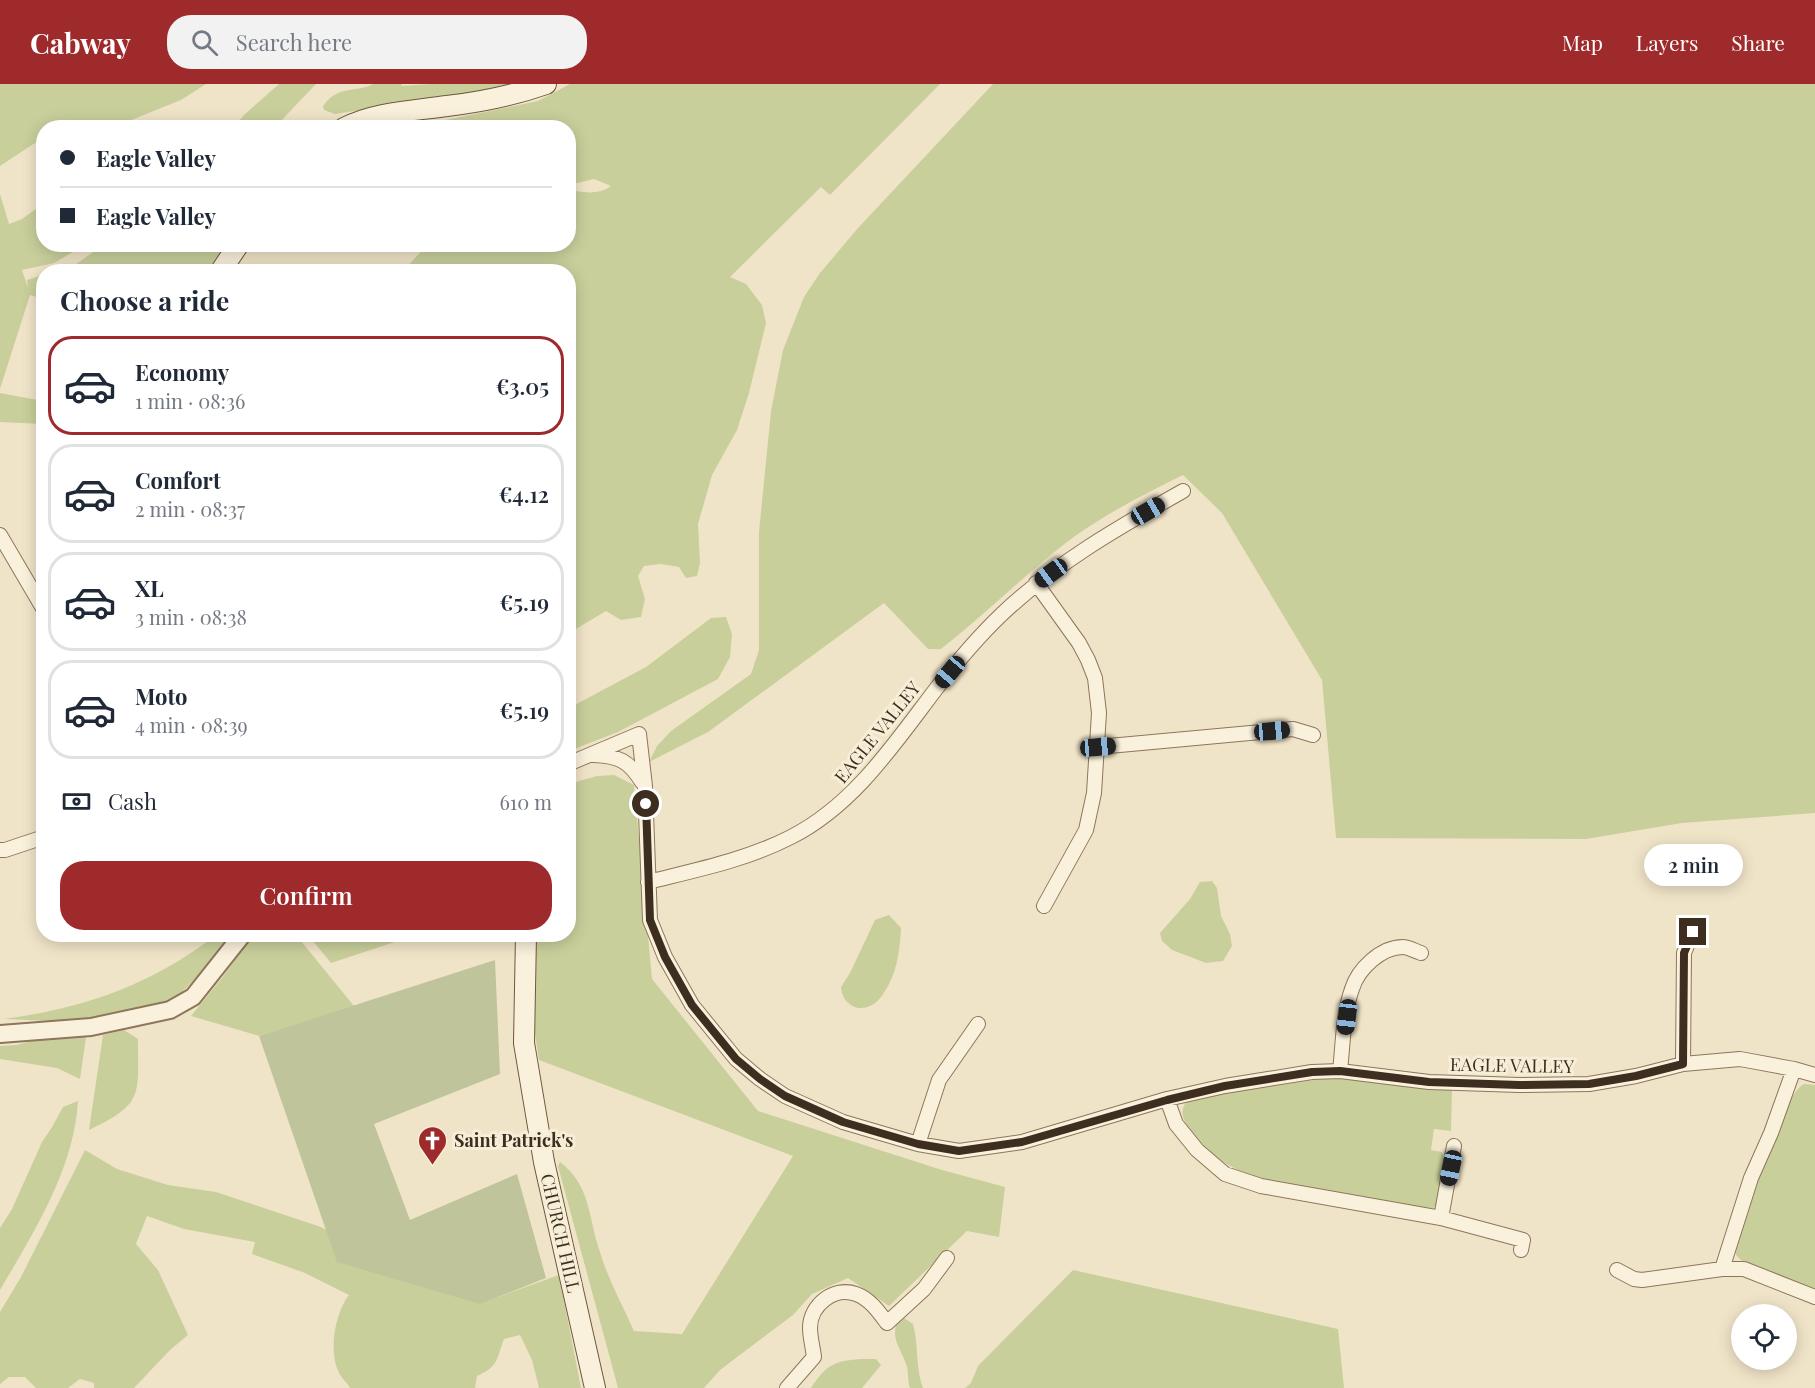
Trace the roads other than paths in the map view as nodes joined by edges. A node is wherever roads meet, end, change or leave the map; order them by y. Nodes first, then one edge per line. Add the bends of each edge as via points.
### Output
1 (546, 84) edge
2 (365, 120) edge
3 (1183, 491) dead end
4 (0, 535) edge
5 (1036, 584) junction
6 (36, 596) edge
7 (1313, 735) dead end
8 (1098, 747) junction
9 (590, 755) junction
10 (576, 761) edge
11 (645, 786) junction
12 (36, 840) edge
13 (0, 850) edge
14 (648, 882) junction
15 (1044, 906) dead end
16 (1693, 932) dead end
17 (237, 942) edge
18 (526, 942) edge
19 (1420, 953) dead end
20 (978, 1024) dead end
21 (0, 1034) edge
22 (1683, 1064) junction
23 (1794, 1069) junction
24 (1340, 1071) junction
25 (1815, 1075) edge
26 (1167, 1100) junction
27 (918, 1144) junction
28 (1454, 1146) dead end
29 (1441, 1218) junction
30 (1521, 1250) dead end
31 (947, 1258) dead end
32 (1722, 1269) junction
33 (1617, 1270) dead end
34 (1815, 1297) edge
35 (596, 1388) edge
36 (787, 1388) edge

1 - 2 main road via 509,97
3 - 5 street, EAGLE VALLEY via 1109,533
4 - 6 street
5 - 8 street via 1079,643 1095,678 1100,713
5 - 14 street, EAGLE VALLEY via 970,649 875,768 838,806 791,837 753,855
7 - 8 street via 1293,729
8 - 15 street via 1086,831
9 - 10 street
9 - 11 street via 613,756 633,767
9 - 11 street, EAGLE VALLEY via 639,734
11 - 14 street, EAGLE VALLEY
12 - 13 street
14 - 27 street, EAGLE VALLEY via 650,920 665,957 692,1005 736,1059 785,1096 843,1122
16 - 22 street via 1684,953
17 - 21 street via 193,997 170,1010 91,1027
18 - 35 main road, CHURCH HILL via 524,1042 544,1162
19 - 24 street via 1404,947 1389,951 1377,956 1359,974 1349,999
20 - 27 street via 939,1080
22 - 23 street, EAGLE VALLEY via 1740,1059
22 - 24 street, EAGLE VALLEY via 1589,1084 1429,1082
23 - 25 street, EAGLE VALLEY
23 - 32 street via 1751,1178
24 - 26 street, EAGLE VALLEY via 1284,1076
26 - 27 street, EAGLE VALLEY via 1022,1142 959,1151
26 - 29 street via 1181,1131 1225,1174 1261,1186
28 - 29 street
29 - 30 street via 1523,1240
31 - 36 street via 924,1289 887,1323 866,1299 854,1293 828,1296 818,1305 810,1327 814,1357
32 - 33 street via 1642,1280
32 - 34 street via 1744,1269

